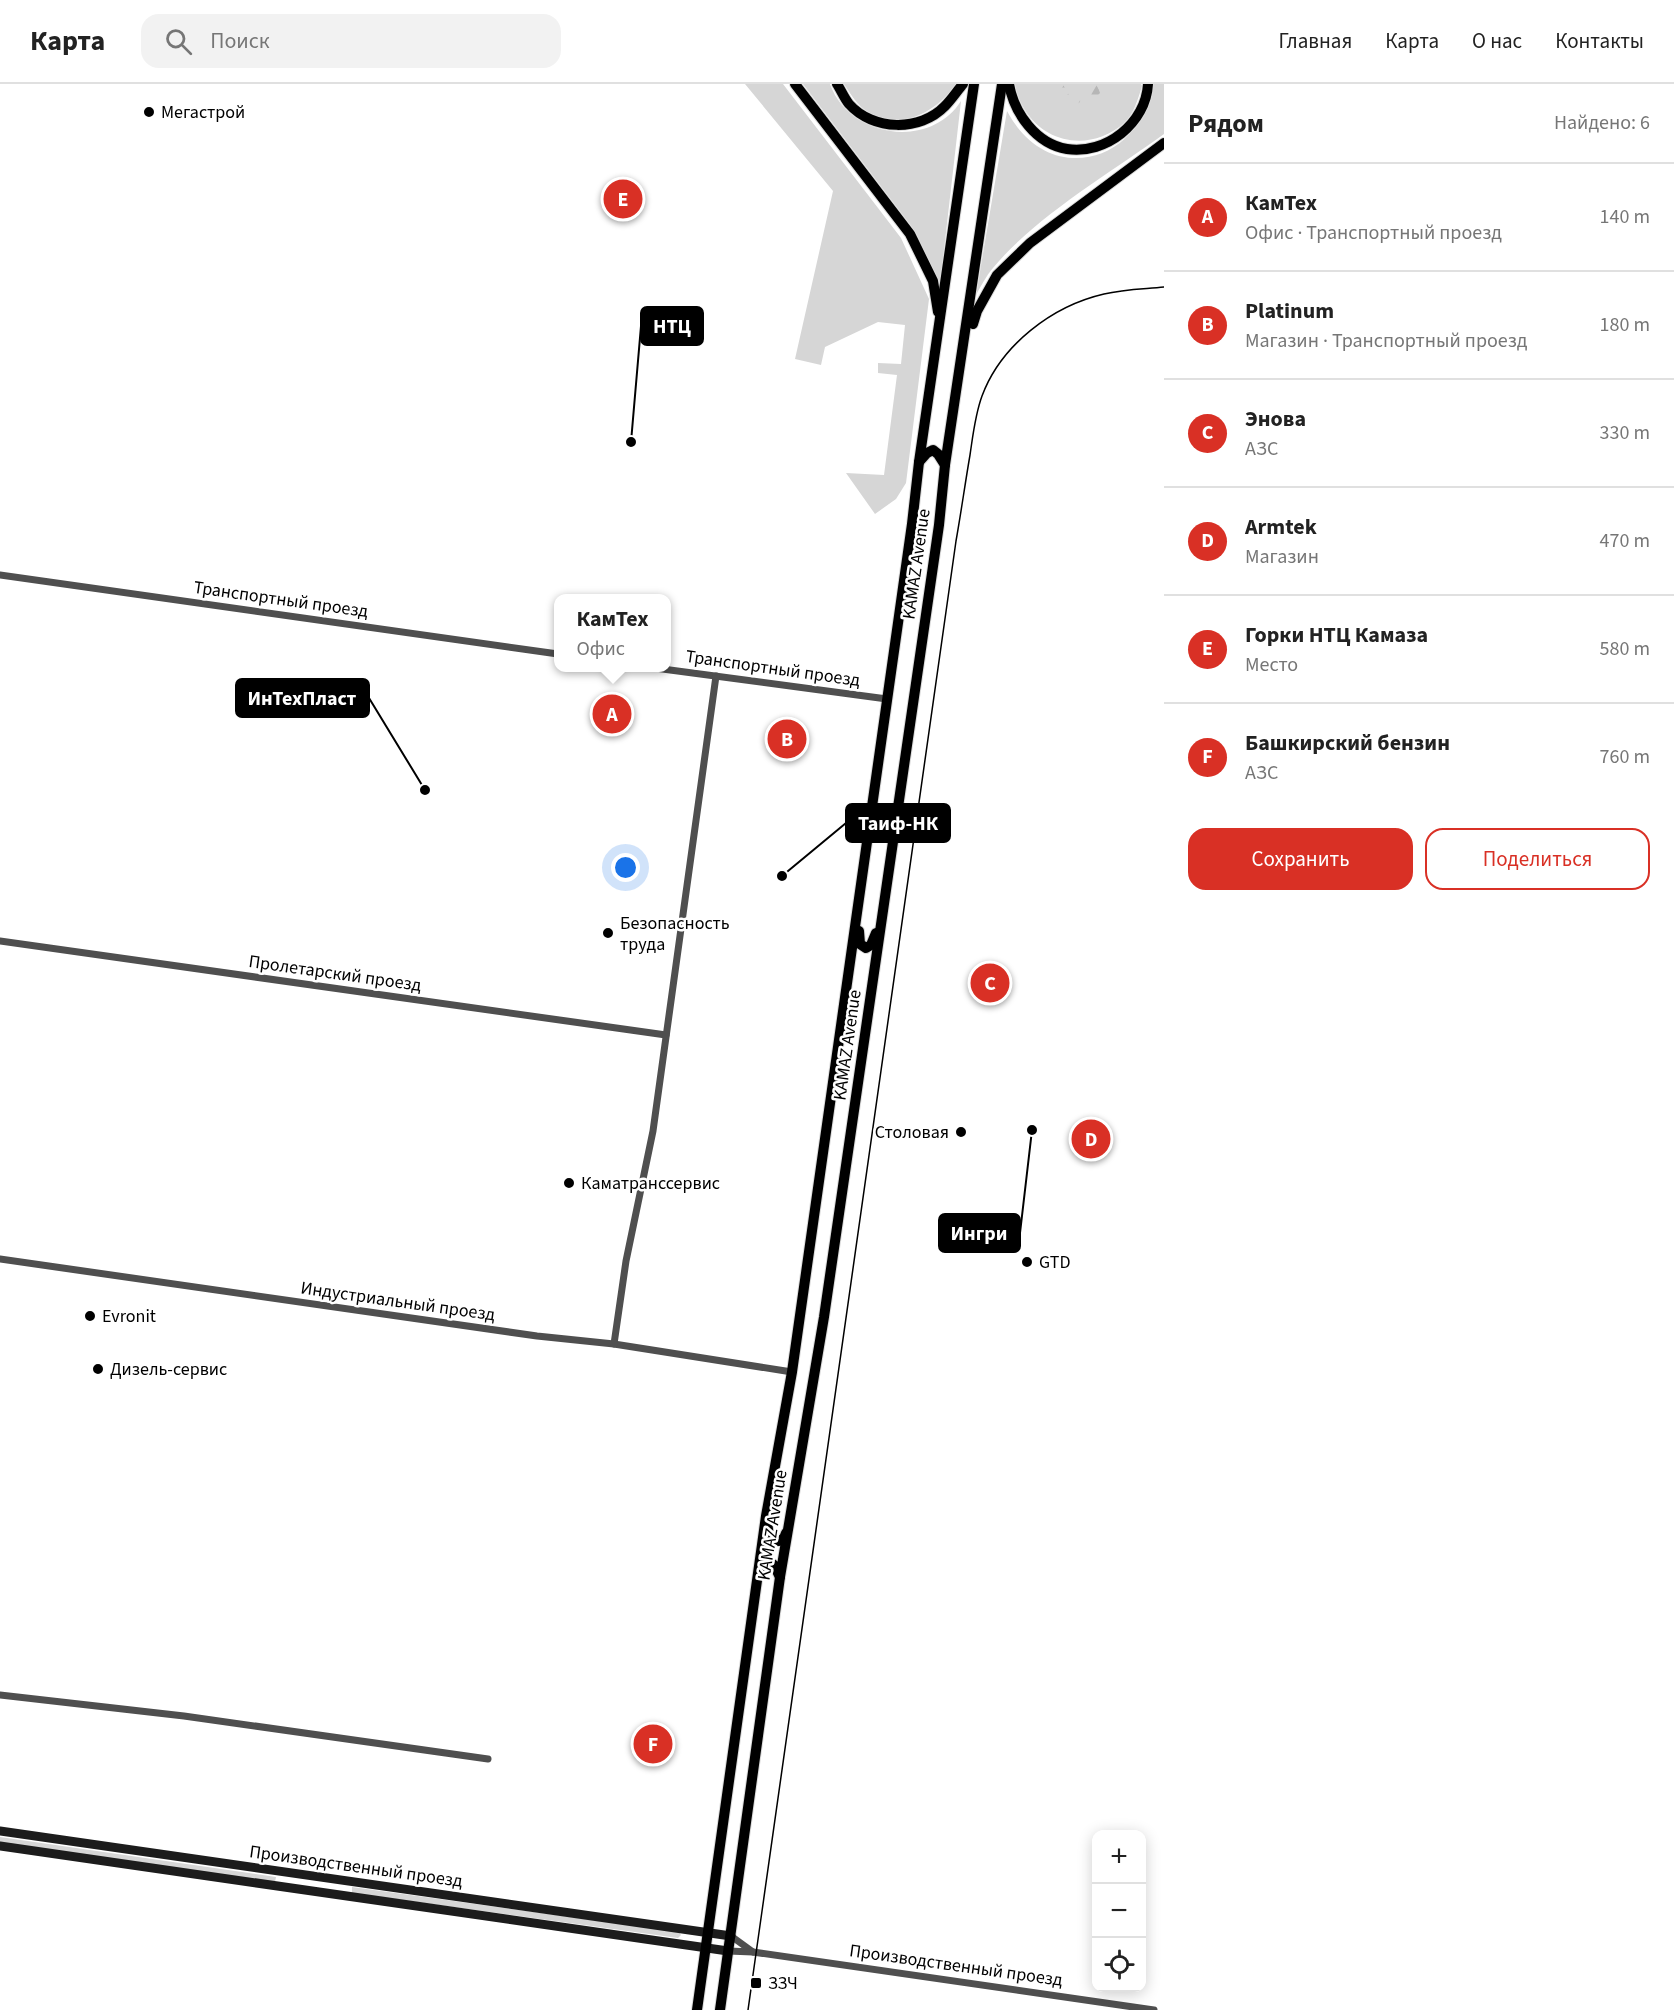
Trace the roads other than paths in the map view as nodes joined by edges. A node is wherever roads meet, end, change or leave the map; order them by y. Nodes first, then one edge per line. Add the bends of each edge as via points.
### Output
1 (795, 84) edge
2 (837, 84) edge
3 (963, 84) edge
4 (974, 84) edge
5 (1002, 84) edge
6 (1009, 84) edge
7 (1148, 84) edge
8 (1164, 143) edge
9 (938, 343) junction
10 (963, 356) junction
11 (919, 462) junction
12 (945, 465) junction
13 (0, 574) edge
14 (554, 653) edge
15 (671, 670) edge
16 (716, 676) junction
17 (887, 699) junction
18 (857, 916) junction
19 (881, 922) junction
20 (0, 941) edge
21 (666, 1035) junction
22 (0, 1259) edge
23 (614, 1344) junction
24 (792, 1372) junction
25 (766, 1516) junction
26 (788, 1529) junction
27 (759, 1571) junction
28 (780, 1577) junction
29 (0, 1695) edge
30 (488, 1759) dead end
31 (0, 1832) edge
32 (0, 1846) edge
33 (312, 1877) junction
34 (310, 1890) junction
35 (708, 1933) junction
36 (730, 1936) junction
37 (706, 1948) junction
38 (729, 1951) junction
39 (753, 1952) junction
40 (697, 2010) edge
41 (720, 2010) edge
42 (1154, 2010) edge

1 - 9 main road via 910,234 933,281 939,306
2 - 3 main road via 850,105 871,120 896,126 923,121 944,108
4 - 9 main road, KAMAZ Avenue
5 - 10 main road, KAMAZ Avenue
6 - 7 main road via 1019,113 1031,129 1067,148 1111,141 1130,126 1143,106
8 - 10 main road via 1030,243 997,275 977,311
9 - 11 main road, KAMAZ Avenue
10 - 12 main road, KAMAZ Avenue
11 - 12 main road via 933,450
11 - 17 main road, KAMAZ Avenue
12 - 19 main road, KAMAZ Avenue
13 - 14 street, Транспортный проезд
15 - 16 street, Транспортный проезд
16 - 17 street, Транспортный проезд
16 - 21 street
17 - 18 main road, KAMAZ Avenue
18 - 19 main road via 860,944 866,948
18 - 24 main road, KAMAZ Avenue
19 - 26 main road, KAMAZ Avenue via 824,1317
20 - 21 street, Пролетарский проезд
21 - 23 street
22 - 23 street, Индустриальный проезд
23 - 24 street, Индустриальный проезд
24 - 25 main road, KAMAZ Avenue
25 - 26 main road via 774,1539 784,1538
25 - 27 main road, KAMAZ Avenue
26 - 28 main road, KAMAZ Avenue
27 - 28 main road via 770,1562
27 - 35 main road, KAMAZ Avenue
28 - 36 main road, KAMAZ Avenue
29 - 30 street via 184,1716
31 - 33 street, Производственный проезд
32 - 34 street, Производственный проезд
33 - 34 street
33 - 35 street, Производственный проезд
34 - 37 street, Производственный проезд
35 - 36 street, Производственный проезд
35 - 37 main road, KAMAZ Avenue
36 - 38 main road, KAMAZ Avenue
36 - 39 street, Производственный проезд
37 - 38 street, Производственный проезд
37 - 40 main road, KAMAZ Avenue
38 - 39 street, Производственный проезд
38 - 41 main road, KAMAZ Avenue
39 - 42 street, Производственный проезд

